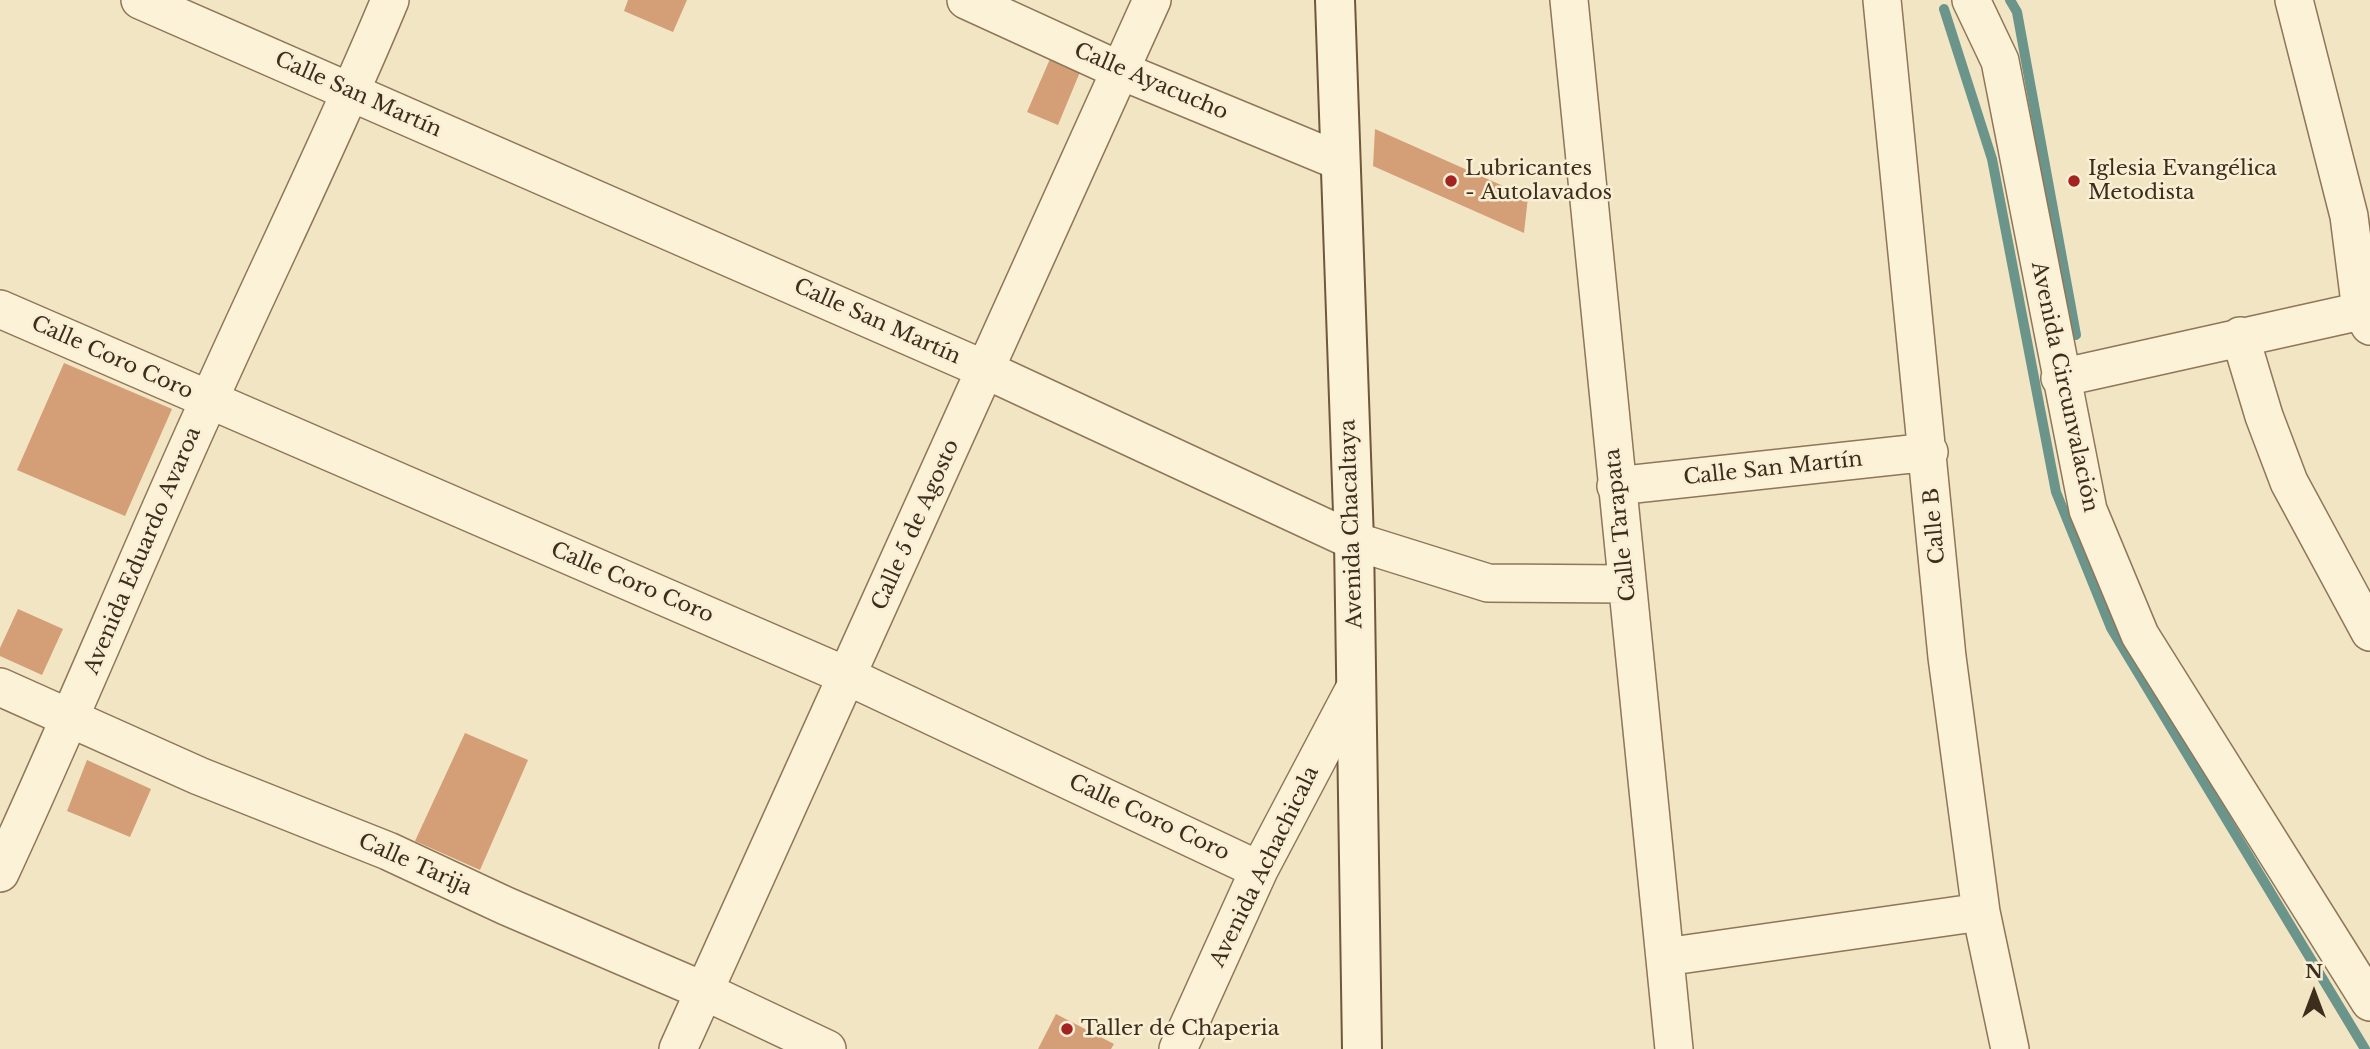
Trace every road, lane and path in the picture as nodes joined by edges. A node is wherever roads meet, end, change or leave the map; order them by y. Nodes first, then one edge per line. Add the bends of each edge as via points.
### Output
1 (140, 0) edge
2 (390, 0) edge
3 (965, 0) edge
4 (1152, 0) edge
5 (1335, 0) edge
6 (1569, 0) edge
7 (1971, 0) edge
8 (2294, 0) edge
9 (1888, 1) edge
10 (1119, 71) junction
11 (352, 92) junction
12 (1339, 161) junction
13 (0, 309) edge
14 (2365, 318) edge
15 (2240, 336) junction
16 (986, 370) junction
17 (2060, 378) junction
18 (209, 400) junction
19 (1929, 452) junction
20 (1616, 486) junction
21 (1354, 541) junction
22 (1627, 584) junction
23 (2370, 632) edge
24 (847, 676) junction
25 (1356, 686) junction
26 (0, 687) edge
27 (71, 719) junction
28 (1259, 870) junction
29 (0, 873) edge
30 (1981, 912) junction
31 (1665, 957) junction
32 (704, 990) junction
33 (2370, 1002) edge
34 (678, 1049) edge
35 (827, 1049) edge
36 (1178, 1049) edge
37 (1362, 1049) edge
38 (1674, 1049) edge
39 (2010, 1049) edge

1 - 11 street, Calle San Martín
2 - 11 street, Avenida Eduardo Avaroa
3 - 10 street, Calle Ayacucho
4 - 10 street, Calle 5 de Agosto
5 - 12 street, Avenida Chacaltaya
6 - 20 street, Calle Tarapata
7 - 17 street, Avenida Circunvalación via 2000,61
8 - 14 street via 2349,216
9 - 19 street, Calle B
10 - 12 street, Calle Ayacucho
10 - 16 street, Calle 5 de Agosto
11 - 16 street, Calle San Martín
11 - 18 street, Avenida Eduardo Avaroa
12 - 21 street, Avenida Chacaltaya
13 - 18 street, Calle Coro Coro
14 - 15 street
15 - 17 street
15 - 23 street via 2289,482
16 - 21 street, Calle San Martín
16 - 24 street, Calle 5 de Agosto
17 - 33 street, Avenida Circunvalación via 2088,510 2140,635
18 - 24 street, Calle Coro Coro
18 - 27 street, Avenida Eduardo Avaroa
19 - 20 street, Calle San Martín
19 - 30 street, Calle B via 1947,657
20 - 22 street, Calle Tarapata
21 - 22 street, Calle San Martín via 1488,583
21 - 25 street, Avenida Chacaltaya
22 - 31 street, Calle Tarapata
24 - 28 street, Calle Coro Coro
24 - 32 street, Calle 5 de Agosto
25 - 28 street, Avenida Achachicala
25 - 37 street, Avenida Chacaltaya
26 - 27 street, Calle Tarija
27 - 29 street, Avenida Eduardo Avaroa
27 - 32 street, Calle Tarija
28 - 36 street, Avenida Achachicala
30 - 31 street
30 - 39 street, Calle B
31 - 38 street, Calle Tarapata
32 - 34 street, Calle 5 de Agosto
32 - 35 street, Calle Tarija

